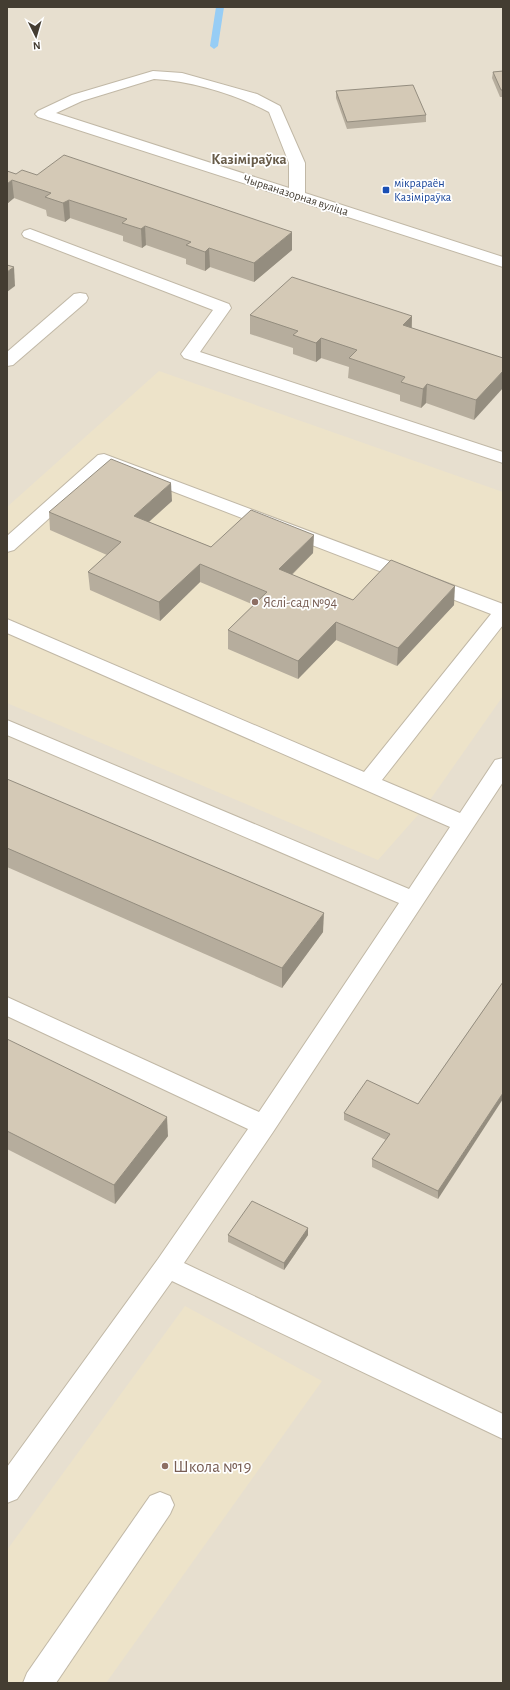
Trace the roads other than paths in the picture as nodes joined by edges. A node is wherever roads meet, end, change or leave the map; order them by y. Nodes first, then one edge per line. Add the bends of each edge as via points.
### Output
1 (297, 196) junction
2 (30, 234) dead end
3 (503, 262) edge
4 (80, 298) dead end
5 (7, 361) edge
6 (503, 458) edge
7 (7, 546) edge
8 (503, 611) edge
9 (7, 625) edge
10 (7, 726) edge
11 (503, 765) edge
12 (368, 782) junction
13 (464, 824) junction
14 (414, 900) junction
15 (7, 1006) edge
16 (264, 1125) junction
17 (167, 1267) junction
18 (503, 1427) edge
19 (7, 1490) edge
20 (160, 1505) dead end
21 (38, 1683) edge

1 - 1 street, Чырваназорная вуліца via 43,114 77,98 153,75 177,76 252,97 275,109 297,163
1 - 3 street, Чырваназорная вуліца
2 - 6 street via 223,308 190,354
4 - 5 street
7 - 8 street via 104,459
8 - 12 street
9 - 12 street
10 - 14 street
11 - 13 street
12 - 13 street
13 - 14 street
14 - 16 street
15 - 16 street
16 - 17 street
17 - 18 street
17 - 19 street
20 - 21 street

